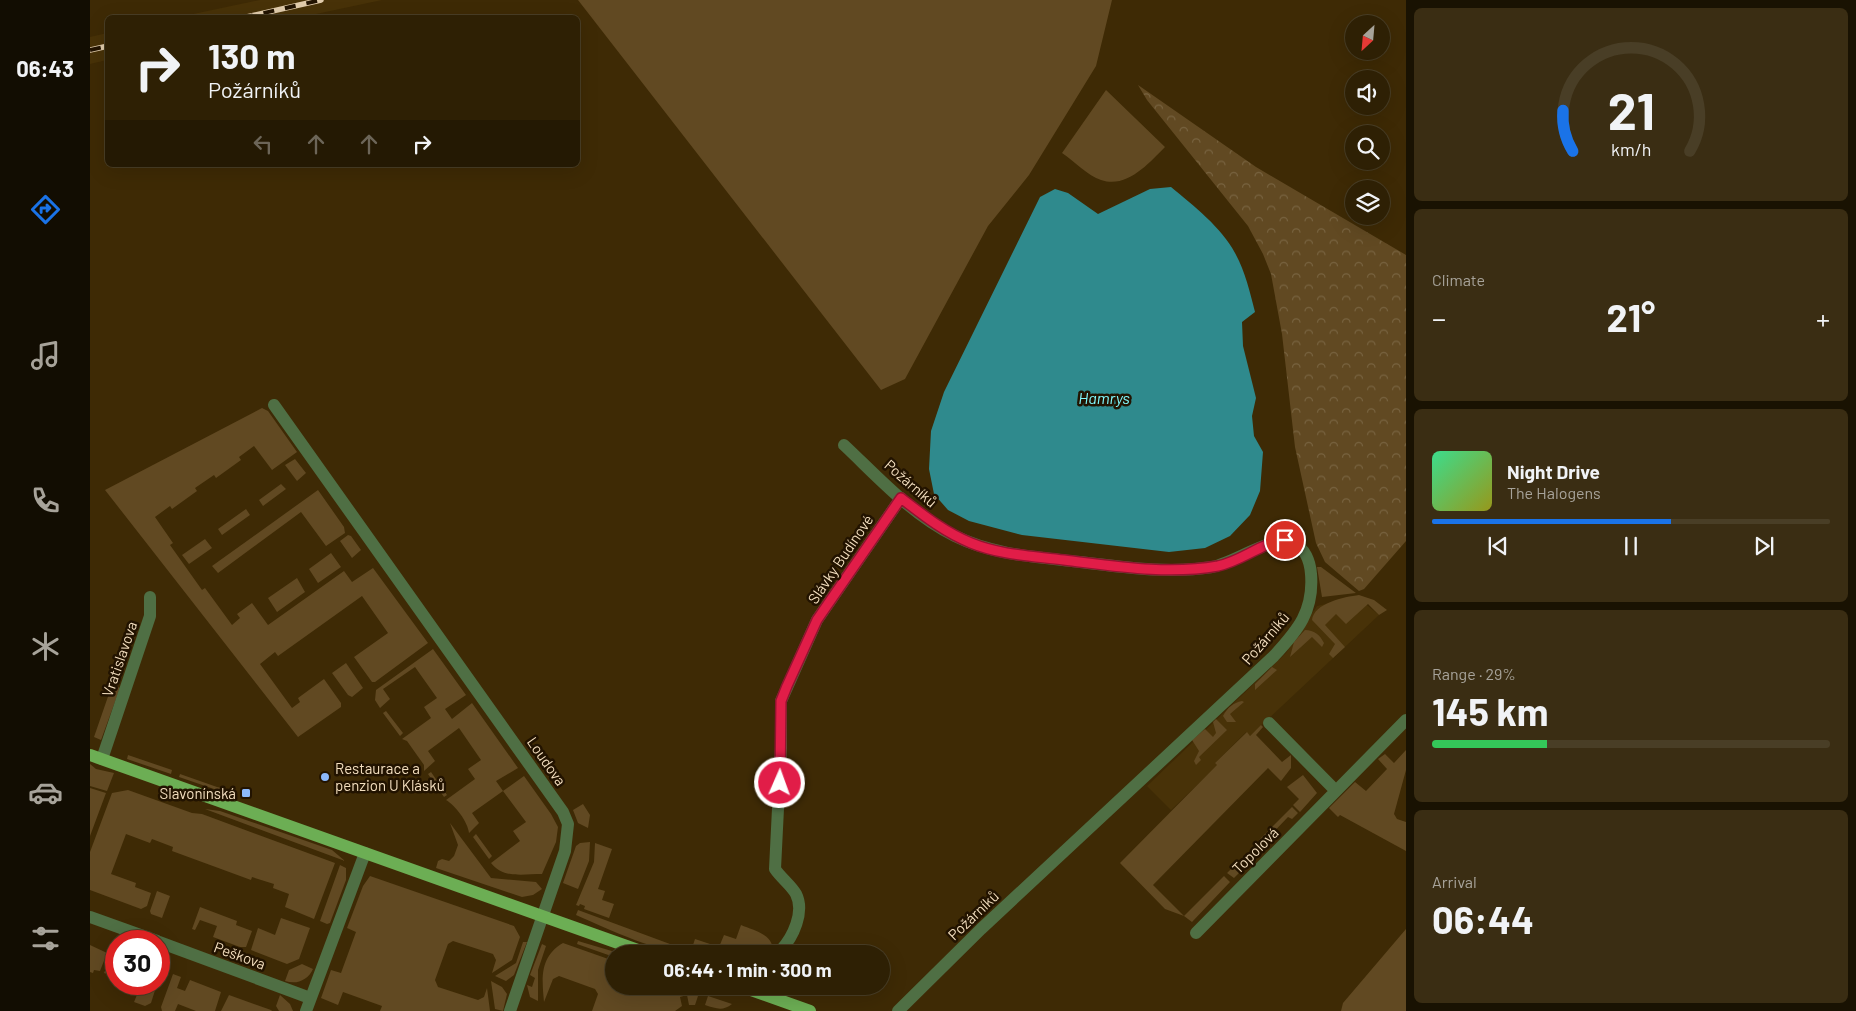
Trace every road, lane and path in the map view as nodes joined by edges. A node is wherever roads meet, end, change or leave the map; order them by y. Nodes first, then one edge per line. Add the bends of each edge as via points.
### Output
1 (274, 405) dead end
2 (844, 445) dead end
3 (901, 498) junction
4 (150, 597) dead end
5 (1406, 720) edge
6 (1269, 723) dead end
7 (96, 757) edge
8 (1336, 791) junction
9 (365, 852) junction
10 (544, 916) junction
11 (90, 917) edge
12 (125, 930) edge
13 (1196, 933) dead end
14 (624, 945) edge
15 (784, 945) edge
16 (170, 946) edge
17 (765, 995) edge
18 (310, 998) junction
19 (306, 1011) edge
20 (510, 1011) edge
21 (810, 1011) edge
22 (898, 1011) edge

1 - 10 street, Loudova via 563,812 568,824 565,851
2 - 3 street, Požárníků
3 - 15 street, Slávky Budínové via 817,620 781,701 782,748 775,869 796,894 799,908 794,930
3 - 22 street, Požárníků via 940,527 983,547 1026,556 1112,566 1156,569 1208,567 1230,562 1285,540 1298,546 1306,555 1312,583 1310,605 1302,621 1274,656 981,929
4 - 7 street, Vratislavova via 150,616
5 - 8 street, Topolová
6 - 8 street
7 - 9 main road
8 - 13 street, Topolová
9 - 10 main road
9 - 18 street
10 - 14 main road
10 - 20 street
11 - 12 street, Peškova
16 - 18 street, Peškova
17 - 21 main road
18 - 19 street

